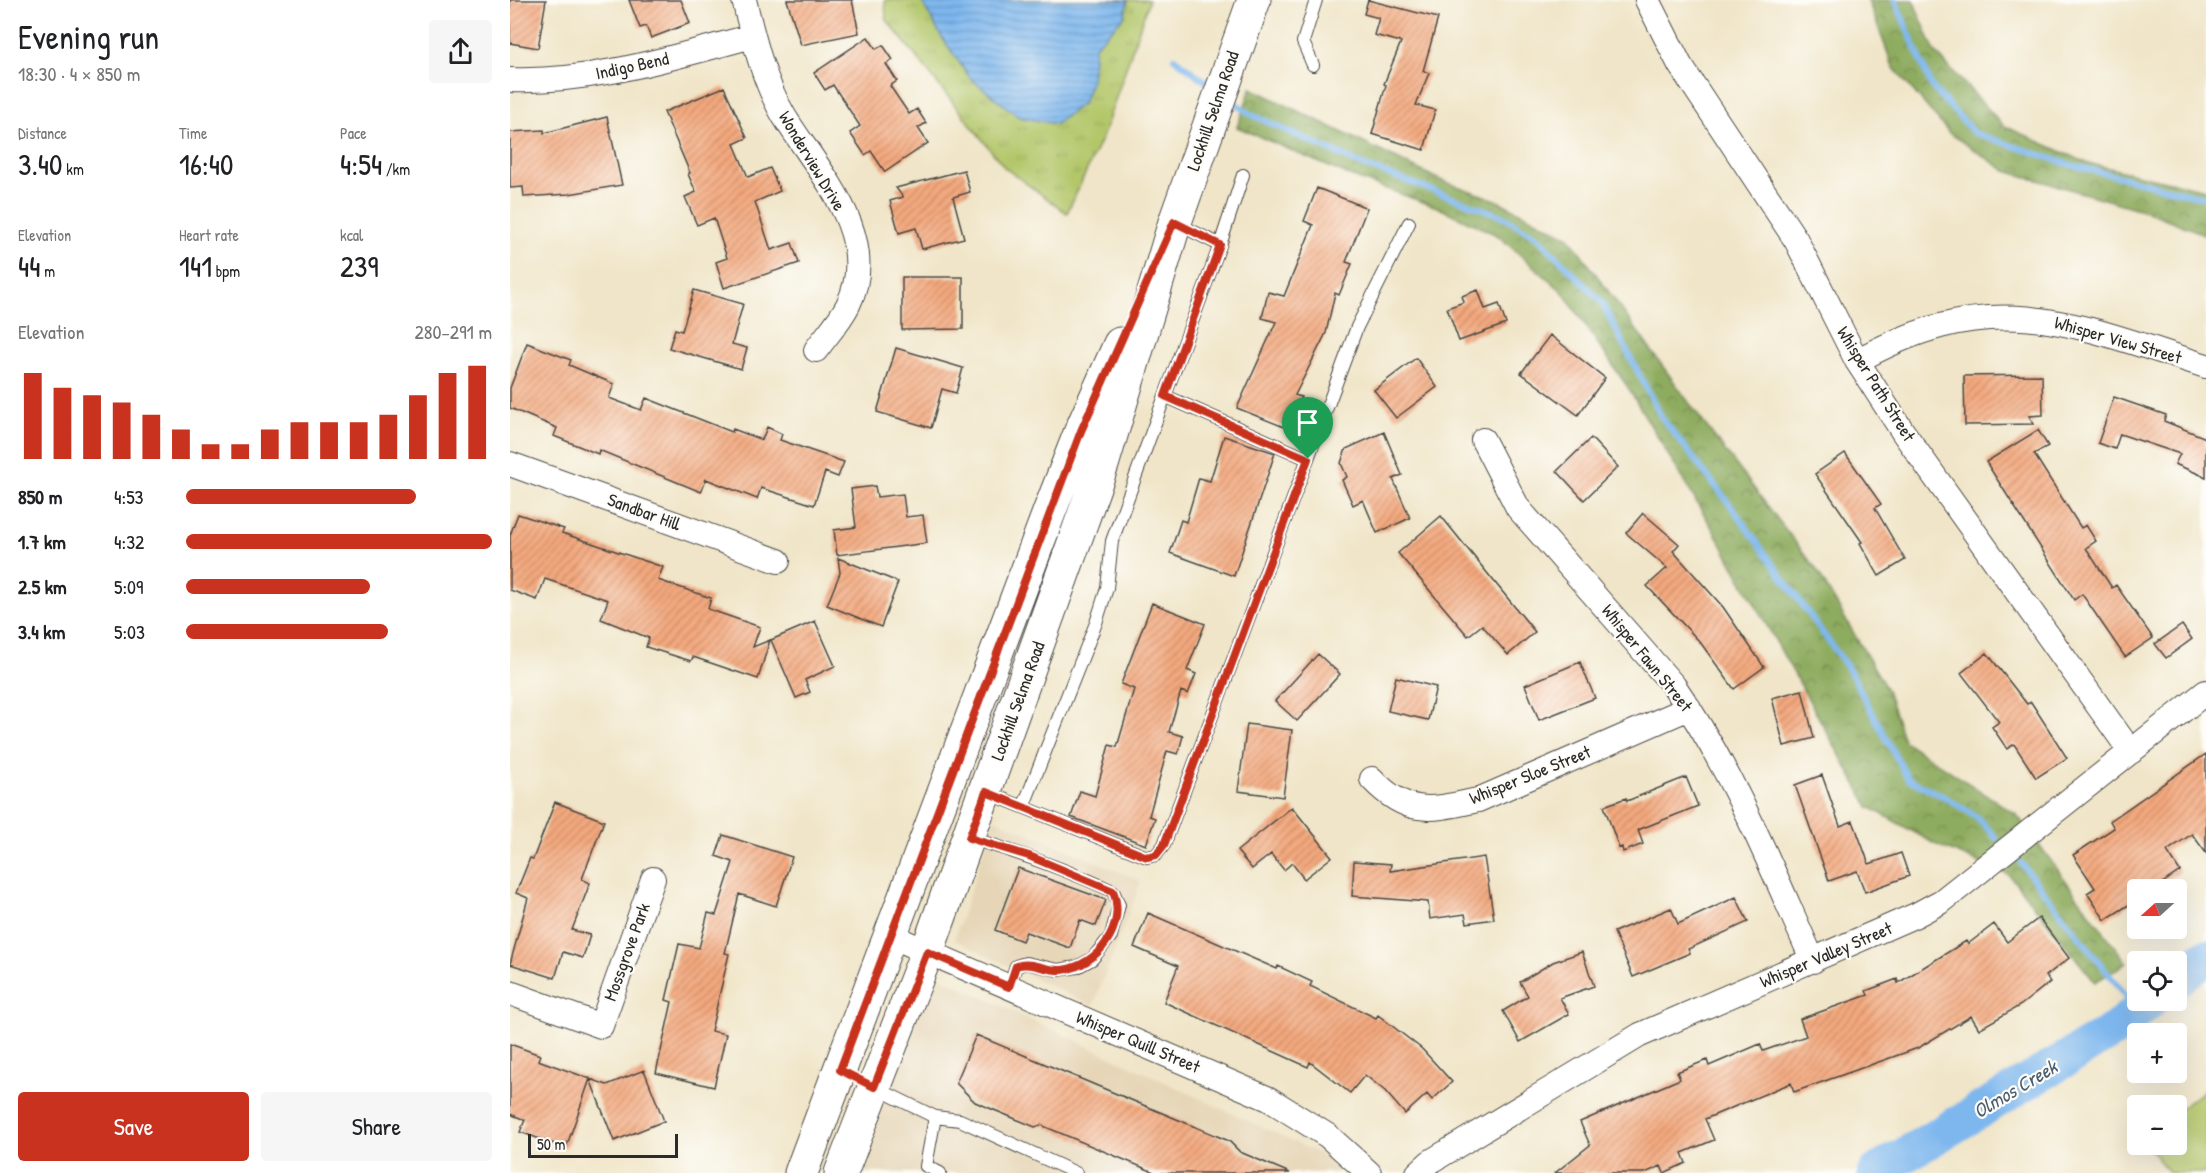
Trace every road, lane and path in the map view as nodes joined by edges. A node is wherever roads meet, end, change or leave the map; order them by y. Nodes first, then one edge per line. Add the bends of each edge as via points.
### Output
1 (744, 0) edge
2 (1254, 0) edge
3 (1316, 0) edge
4 (1647, 0) edge
5 (753, 36) junction
6 (1313, 65) dead end
7 (510, 80) edge
8 (1243, 175) dead end
9 (1174, 222) junction
10 (1409, 223) dead end
11 (1220, 245) junction
12 (816, 350) dead end
13 (1857, 361) junction
14 (2206, 366) edge
15 (1165, 396) junction
16 (1483, 440) dead end
17 (1308, 459) junction
18 (510, 464) edge
19 (778, 561) dead end
20 (2206, 692) edge
21 (1689, 708) junction
22 (2131, 752) junction
23 (957, 765) junction
24 (1372, 779) dead end
25 (989, 785) junction
26 (1024, 805) junction
27 (969, 838) junction
28 (653, 879) dead end
29 (891, 936) junction
30 (927, 952) junction
31 (1813, 960) junction
32 (1009, 987) junction
33 (510, 993) edge
34 (840, 1070) junction
35 (874, 1087) junction
36 (935, 1117) junction
37 (801, 1173) edge
38 (841, 1173) edge
39 (940, 1173) edge
40 (1076, 1173) edge
41 (1369, 1173) edge
42 (1418, 1173) edge

1 - 5 street, Wonderview Drive
2 - 9 main road, Lockhill Selma Road
3 - 6 lane via 1303,42
4 - 13 street, Whisper Path Street via 1680,65 1796,240
5 - 7 street, Indigo Bend via 630,69 573,78
5 - 12 street, Wonderview Drive via 766,81 784,116 832,187 856,249 857,274 848,305
8 - 11 lane
9 - 11 lane
9 - 23 main road, Lockhill Selma Road via 1081,431
9 - 25 main road, Lockhill Selma Road via 1102,465
10 - 17 lane via 1357,327
11 - 15 lane
13 - 14 street, Whisper View Street via 1888,343 1934,326 2010,316 2074,325
13 - 22 street, Whisper Path Street
15 - 17 lane
15 - 26 lane via 1112,541 1107,588 1096,623
16 - 21 street, Whisper Fawn Street via 1518,508
17 - 26 lane via 1164,845 1156,855 1147,857
18 - 19 street, Sandbar Hill
20 - 22 street, Whisper Valley Street
21 - 24 street, Whisper Sloe Street via 1478,800 1444,807 1415,807 1390,799
21 - 31 street, Whisper Fawn Street via 1737,790
22 - 31 street, Whisper Valley Street via 1942,901
23 - 25 street
23 - 29 main road, Lockhill Selma Road
25 - 26 lane
25 - 27 main road, Lockhill Selma Road
27 - 30 main road, Lockhill Selma Road
27 - 32 lane via 1085,878 1113,891 1119,905 1110,936 1092,959 1077,968 1058,970 1026,963 1016,966
28 - 33 street, Mossgrove Park via 600,1026
29 - 30 street, Whisper Quill Street
29 - 34 main road, Lockhill Selma Road
30 - 32 street, Whisper Quill Street
30 - 35 main road, Lockhill Selma Road
31 - 42 street, Whisper Valley Street via 1640,1035 1430,1162
32 - 41 street, Whisper Quill Street via 1269,1099 1328,1136
34 - 35 main road
34 - 37 main road, Lockhill Selma Road
35 - 36 lane
35 - 38 main road, Lockhill Selma Road
36 - 39 lane via 926,1166
36 - 40 lane via 960,1120

